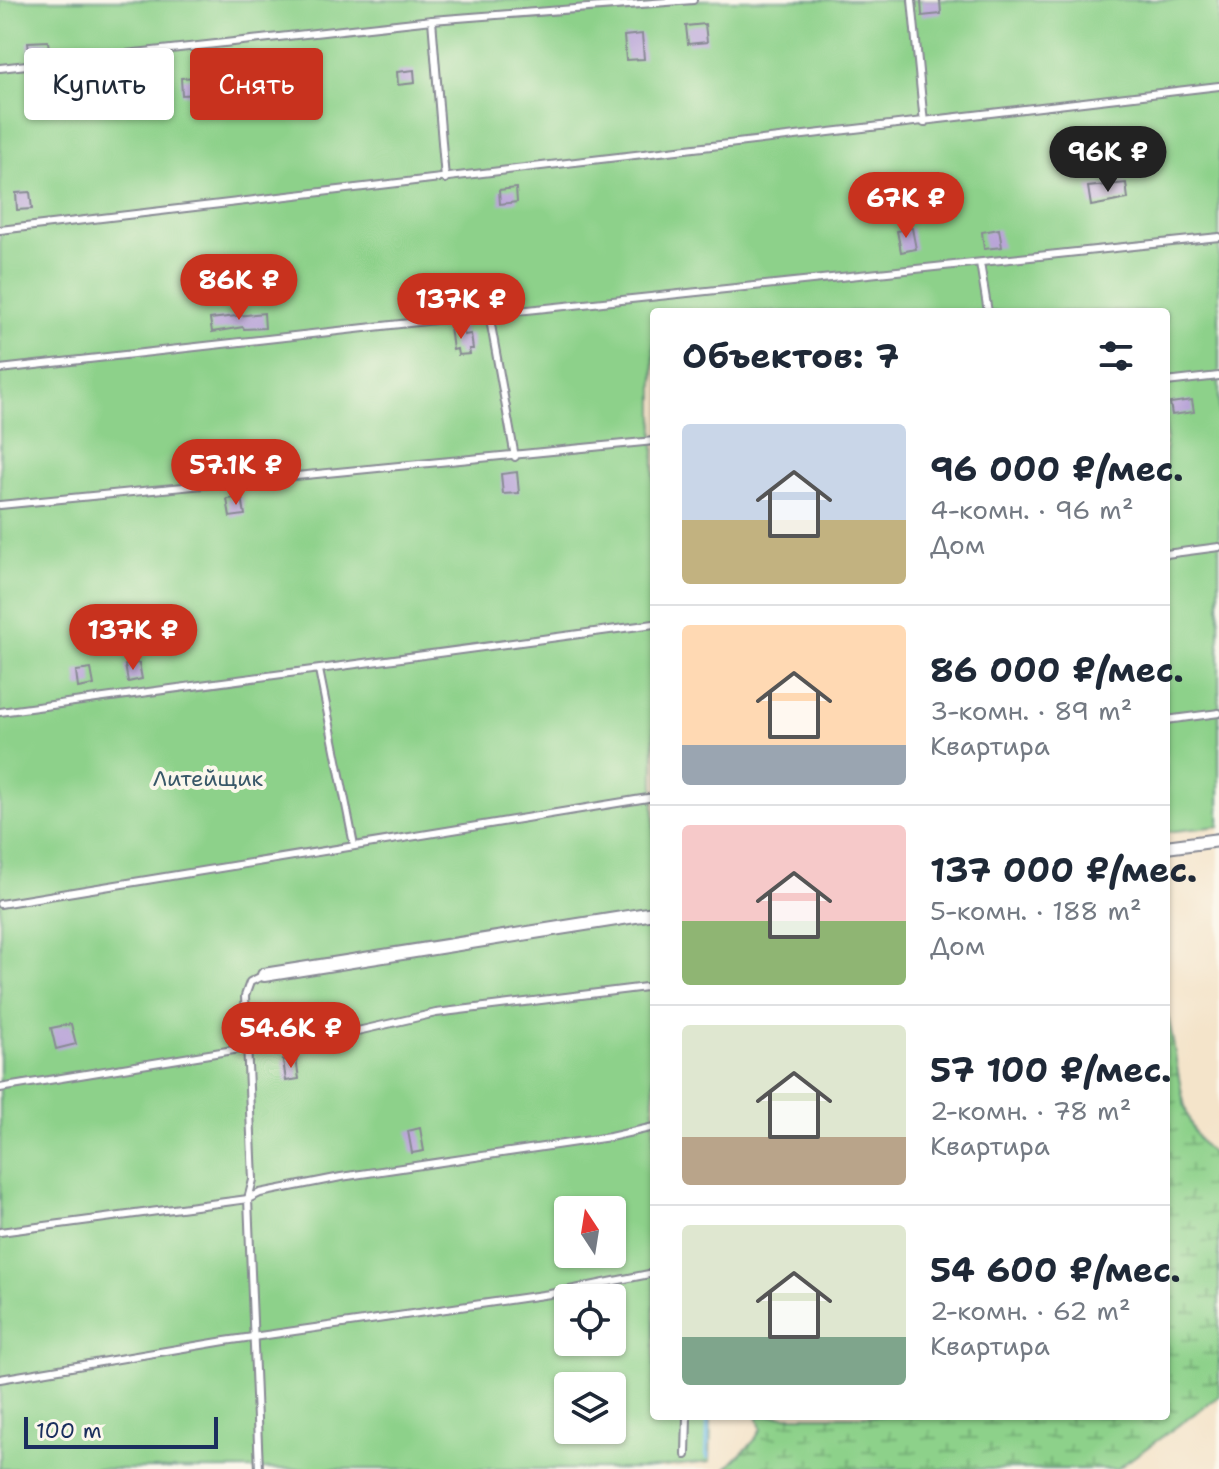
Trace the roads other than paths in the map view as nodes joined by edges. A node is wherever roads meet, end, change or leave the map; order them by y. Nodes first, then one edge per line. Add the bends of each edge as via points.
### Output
1 (693, 0) edge
2 (912, 0) edge
3 (432, 20) junction
4 (0, 68) edge
5 (1219, 86) edge
6 (924, 123) junction
7 (445, 179) junction
8 (0, 230) edge
9 (1219, 237) edge
10 (980, 263) junction
11 (987, 308) edge
12 (489, 314) junction
13 (0, 369) edge
14 (1219, 376) edge
15 (1170, 382) edge
16 (650, 441) edge
17 (515, 457) junction
18 (0, 505) edge
19 (1219, 547) edge
20 (1170, 553) edge
21 (650, 625) edge
22 (319, 670) junction
23 (0, 712) edge
24 (1219, 713) edge
25 (1170, 719) edge
26 (650, 798) edge
27 (1219, 840) edge
28 (354, 845) junction
29 (1170, 846) edge
30 (0, 904) edge
31 (650, 914) edge
32 (264, 975) joint
33 (650, 986) edge
34 (246, 1048) junction
35 (0, 1088) edge
36 (650, 1128) edge
37 (248, 1199) junction
38 (0, 1232) edge
39 (650, 1274) edge
40 (254, 1338) junction
41 (0, 1379) edge
42 (687, 1420) edge
43 (686, 1455) dead end
44 (259, 1469) edge

1 - 3 lane
2 - 6 lane
3 - 4 lane
3 - 7 lane
5 - 6 lane
6 - 7 lane
7 - 8 lane
9 - 10 lane
10 - 11 lane
10 - 12 lane
12 - 13 lane
12 - 17 lane
14 - 15 lane
16 - 17 lane
17 - 18 lane
19 - 20 lane
21 - 22 lane
22 - 23 lane
22 - 28 lane
24 - 25 lane
26 - 28 lane
27 - 29 street
28 - 30 lane
31 - 32 street
32 - 34 lane via 250,982 245,996
33 - 34 lane via 436,1013 318,1040
34 - 35 lane
34 - 37 lane via 253,1180
36 - 37 lane via 341,1177
37 - 38 lane
37 - 40 lane
39 - 40 lane
40 - 41 lane
40 - 44 lane
42 - 43 lane

